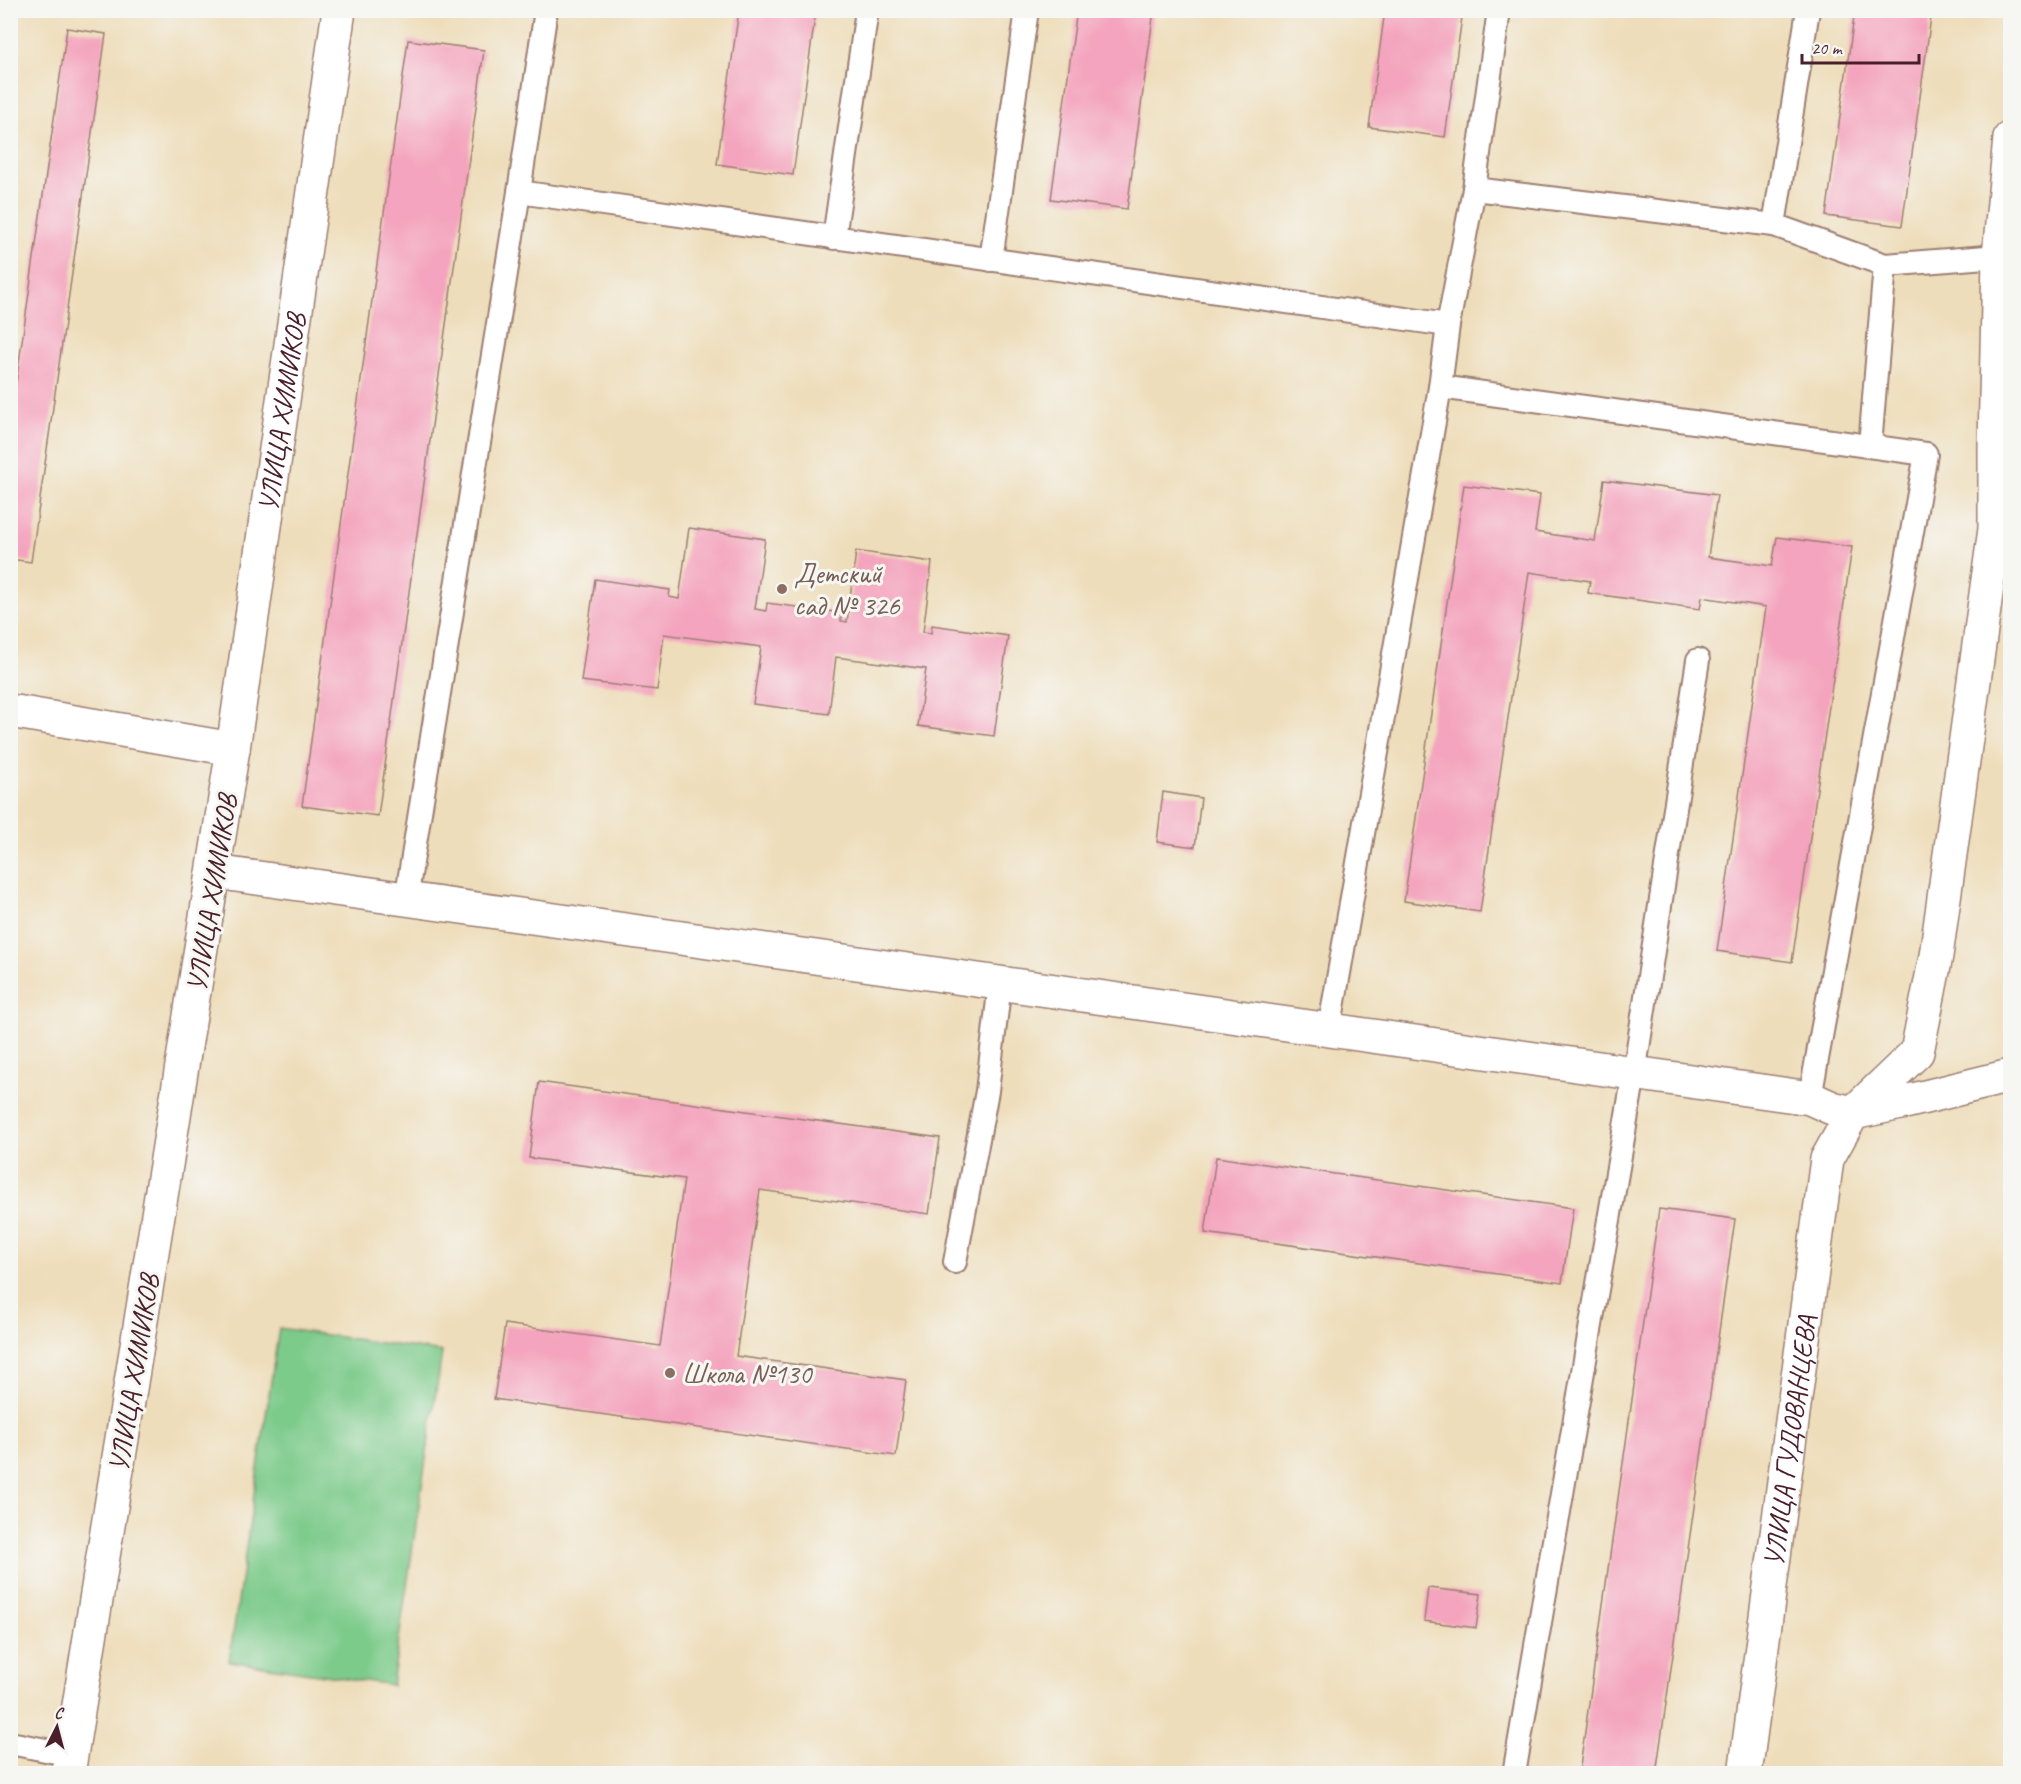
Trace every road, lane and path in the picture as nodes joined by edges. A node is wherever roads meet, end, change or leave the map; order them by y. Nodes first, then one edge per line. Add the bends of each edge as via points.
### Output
1 (339, 10) edge
2 (546, 10) edge
3 (867, 10) edge
4 (1027, 10) edge
5 (1499, 10) edge
6 (1808, 10) edge
7 (2010, 138) edge
8 (1474, 189) junction
9 (519, 192) junction
10 (1774, 225) junction
11 (834, 238) junction
12 (1999, 256) junction
13 (991, 260) junction
14 (1885, 265) junction
15 (1448, 325) junction
16 (1440, 387) junction
17 (1869, 446) junction
18 (1698, 660) dead end
19 (10, 711) edge
20 (233, 749) junction
21 (215, 872) junction
22 (406, 900) junction
23 (1000, 984) junction
24 (1329, 1031) junction
25 (1634, 1074) junction
26 (2010, 1076) edge
27 (1809, 1098) junction
28 (1853, 1113) junction
29 (955, 1262) dead end
30 (10, 1743) edge
31 (69, 1764) edge
32 (1514, 1773) edge
33 (1745, 1773) edge

1 - 20 street, УЛИЦА ХИМИКОВ
2 - 9 lane
3 - 11 lane
4 - 13 lane
5 - 8 lane
6 - 10 lane
7 - 12 street, УЛИЦА ГУДОВАНЦЕВА
8 - 10 lane
8 - 15 lane
9 - 11 lane
9 - 22 lane
10 - 14 lane
11 - 13 lane
12 - 14 lane
12 - 28 street, УЛИЦА ГУДОВАНЦЕВА via 1995,529 1936,956 1917,1052
13 - 15 lane
14 - 17 lane
15 - 16 lane
16 - 17 lane
16 - 24 lane
17 - 27 lane via 1926,454
18 - 25 lane
19 - 20 street
20 - 21 street, УЛИЦА ХИМИКОВ
21 - 22 street
21 - 31 street, УЛИЦА ХИМИКОВ
22 - 23 street
23 - 24 street
23 - 29 lane via 987,1091
24 - 25 street
25 - 27 street
25 - 32 lane
26 - 28 street
27 - 28 street
28 - 33 street, УЛИЦА ГУДОВАНЦЕВА via 1827,1159
30 - 31 lane

